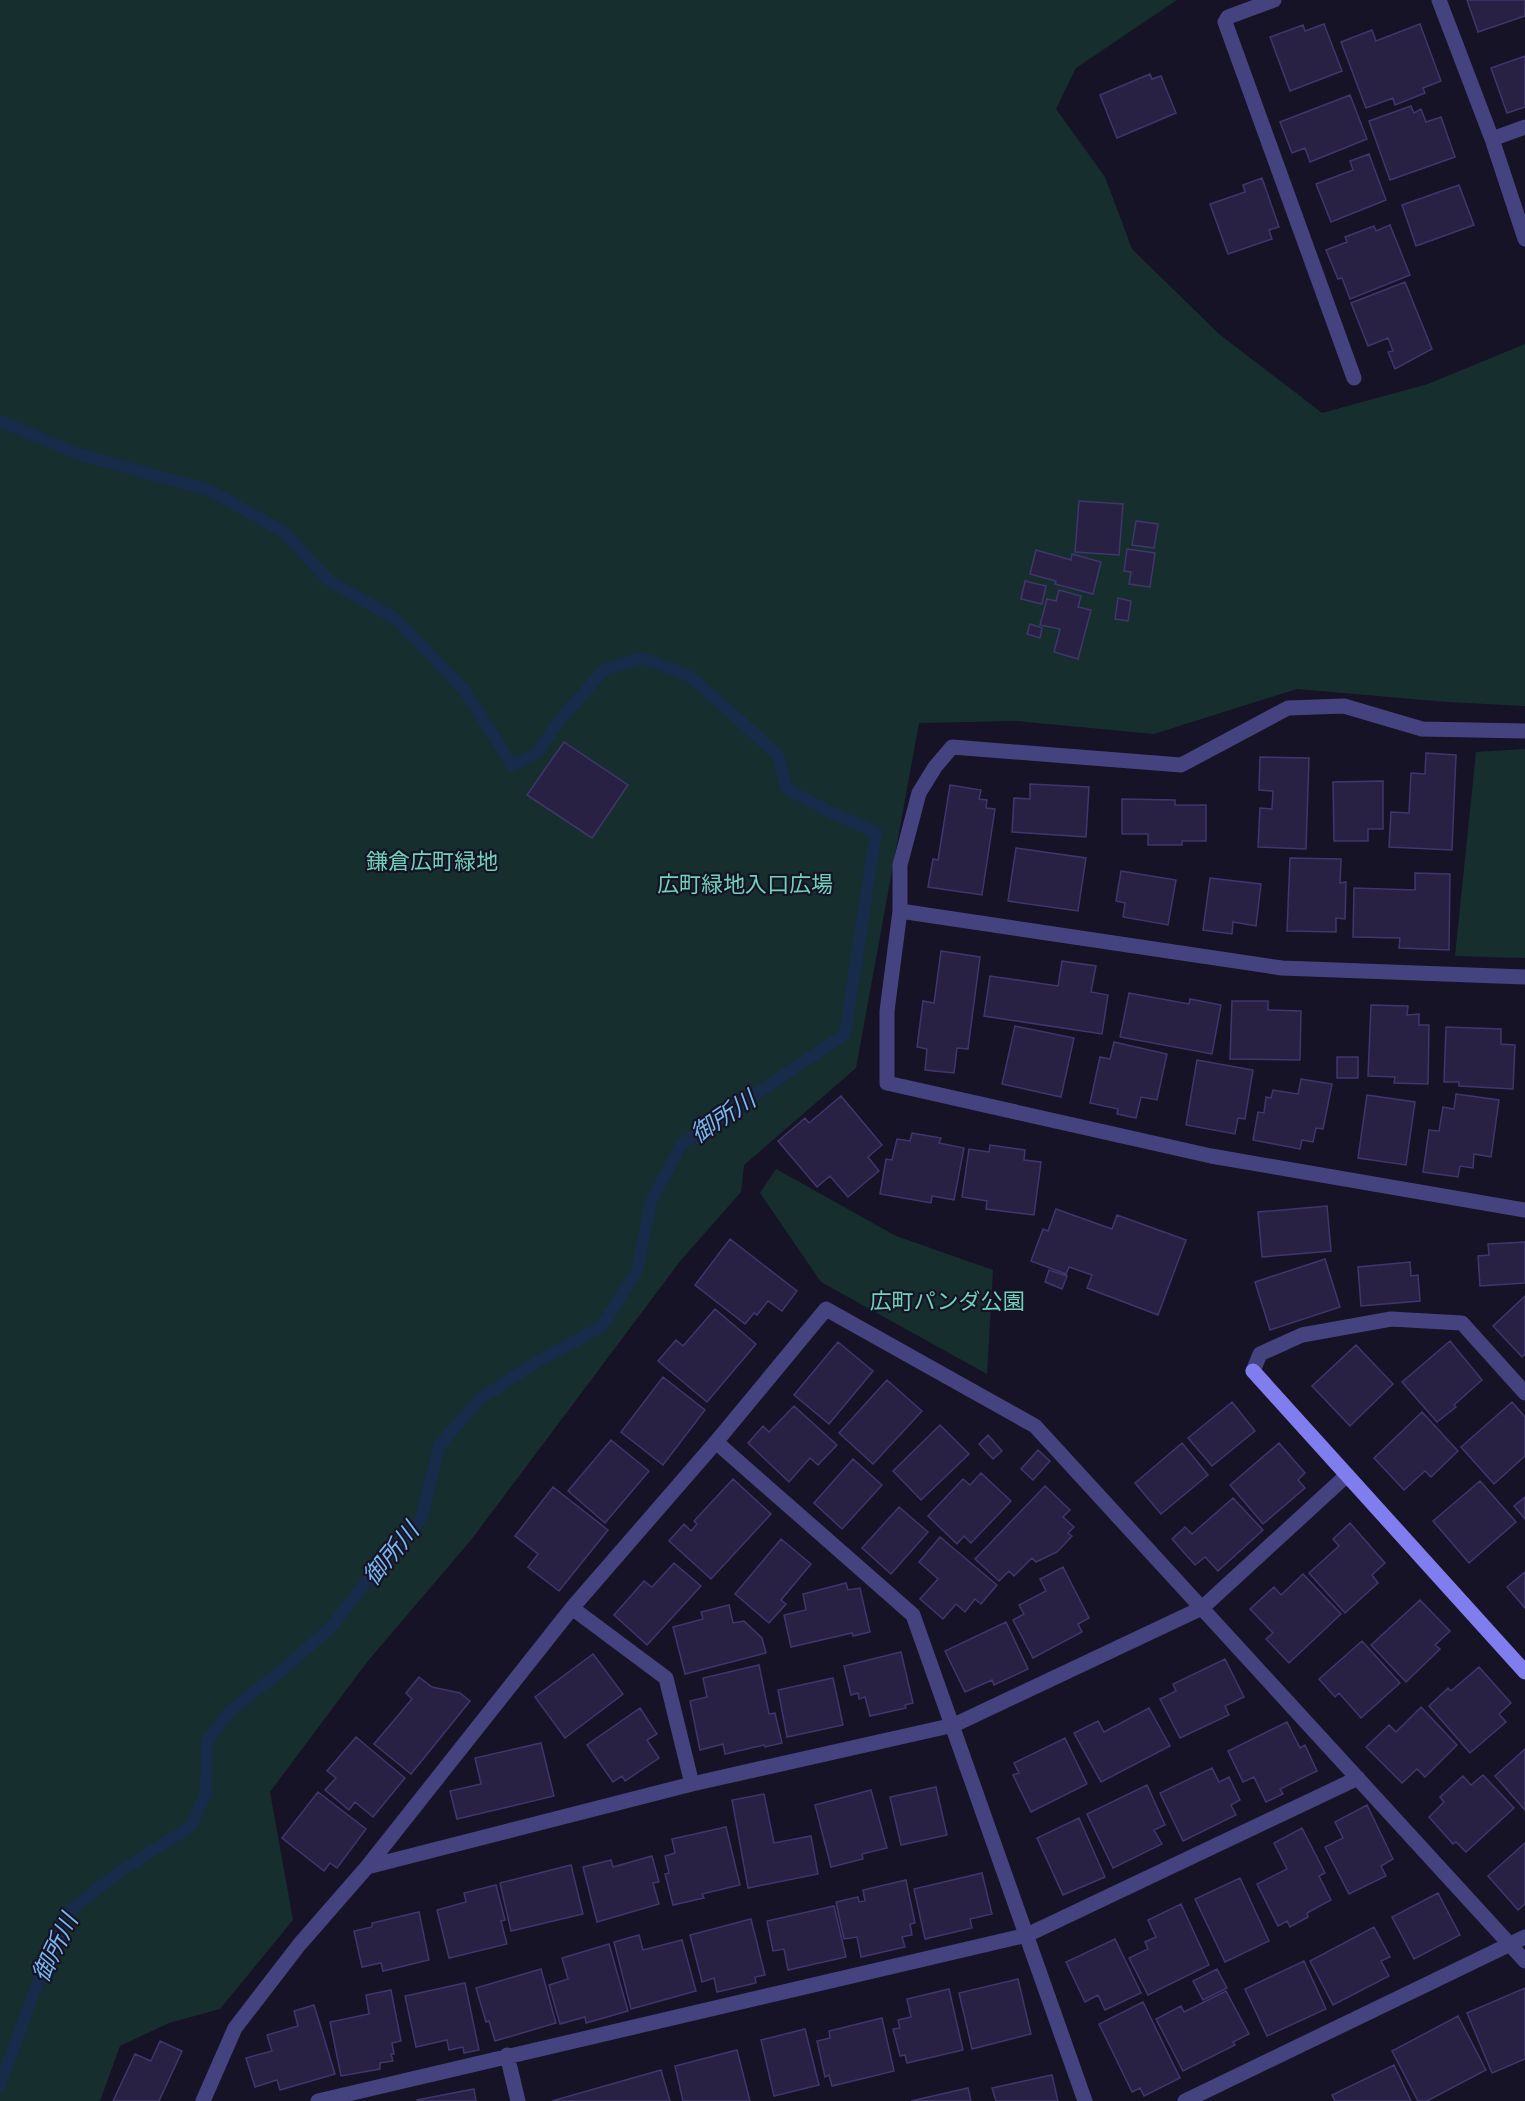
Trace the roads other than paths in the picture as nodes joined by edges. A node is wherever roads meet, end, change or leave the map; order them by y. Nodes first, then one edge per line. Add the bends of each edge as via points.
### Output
1 (1274, 0) edge
2 (1439, 0) edge
3 (1525, 127) edge
4 (1492, 139) junction
5 (1525, 239) edge
6 (1354, 378) dead end
7 (1525, 731) edge
8 (900, 911) junction
9 (1525, 977) edge
10 (1525, 1210) edge
11 (1525, 1393) edge
12 (716, 1442) junction
13 (1347, 1475) junction
14 (572, 1608) junction
15 (1202, 1608) junction
16 (1525, 1672) edge
17 (954, 1725) junction
18 (1358, 1778) junction
19 (692, 1784) junction
20 (367, 1867) junction
21 (1027, 1935) junction
22 (1525, 1937) edge
23 (1510, 1944) junction
24 (1525, 1961) edge
25 (507, 2055) junction
26 (203, 2101) edge
27 (318, 2101) edge
28 (518, 2101) edge
29 (1085, 2101) edge
30 (1185, 2101) edge

1 - 6 street via 1228,16 1225,22
2 - 4 street
3 - 4 street
4 - 5 street
7 - 8 street via 1422,729 1344,706 1288,708 1181,765 952,747 919,793 900,865
8 - 9 street via 1282,968
8 - 10 street via 886,1011 887,1083 1211,1156
11 - 13 street via 1462,1323 1391,1319 1302,1335 1260,1354 1253,1371
12 - 14 street
12 - 15 street via 826,1309 1035,1426
12 - 17 street via 914,1615
13 - 15 street
13 - 16 street
14 - 19 street via 666,1678
14 - 20 street
15 - 17 street
15 - 18 street
17 - 19 street
17 - 21 street
18 - 21 street
18 - 23 street
19 - 20 street
20 - 26 street via 299,1945 235,2028
21 - 25 street
21 - 29 street
22 - 23 street
23 - 24 street
23 - 30 street
25 - 27 street
25 - 28 street

